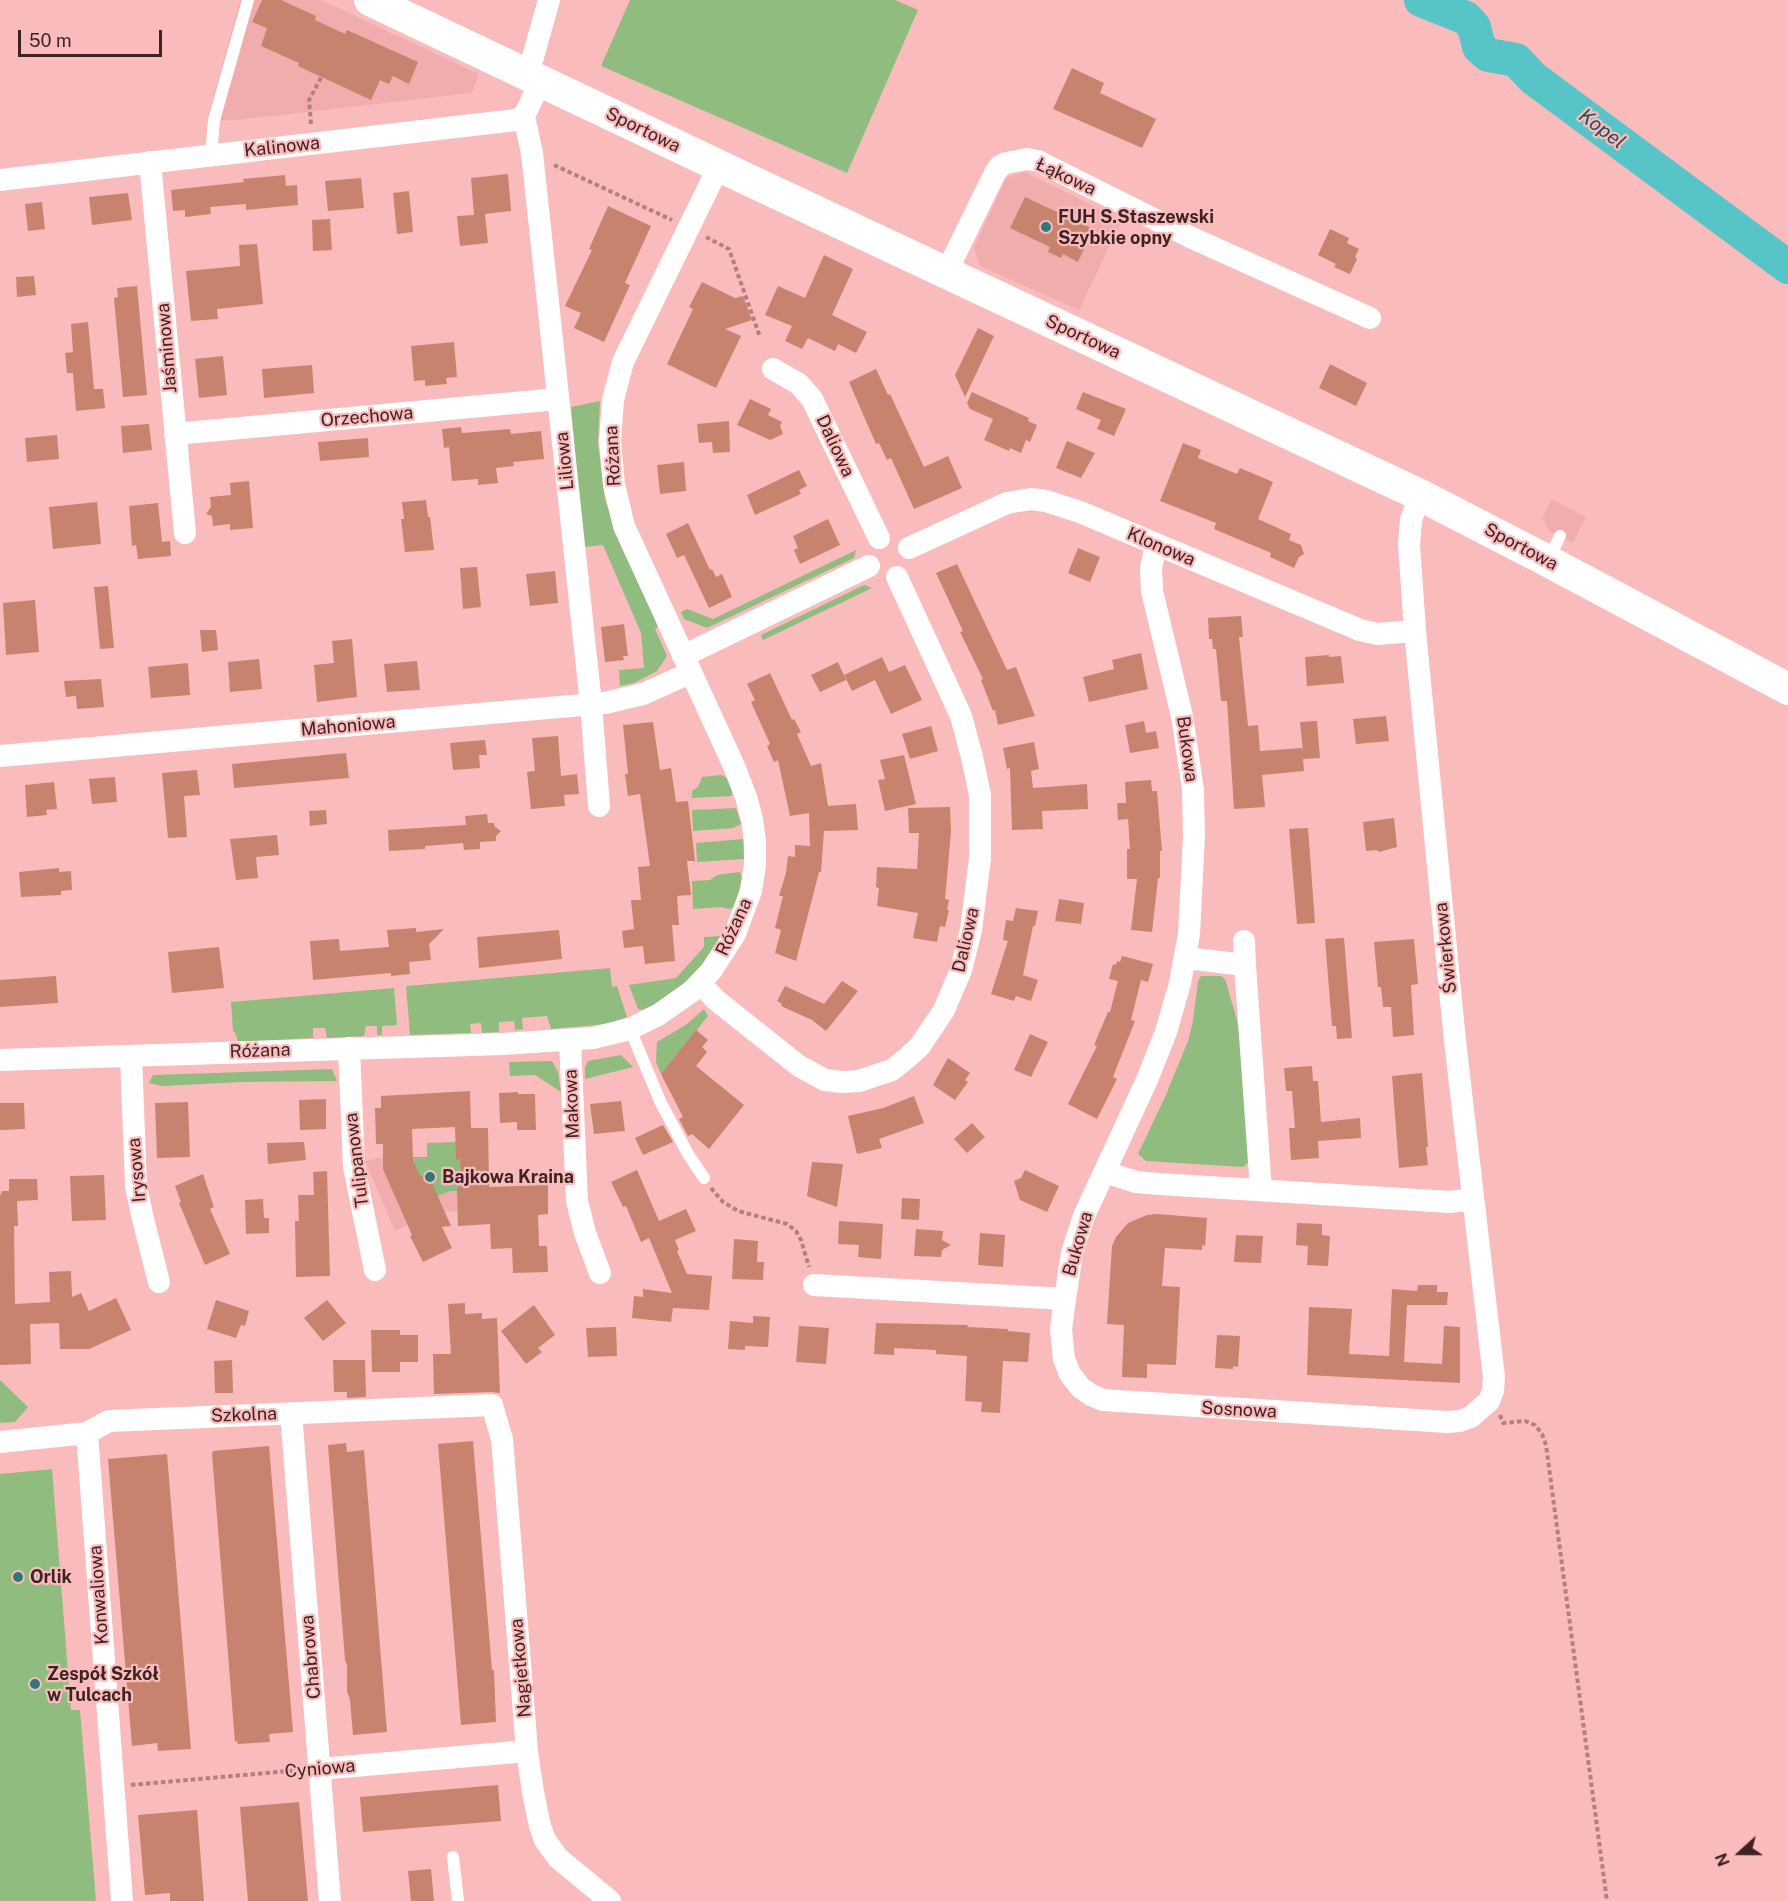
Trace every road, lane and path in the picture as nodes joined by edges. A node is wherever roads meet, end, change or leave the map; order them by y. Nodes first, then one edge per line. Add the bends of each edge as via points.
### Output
1 (248, 0) edge
2 (370, 0) edge
3 (549, 0) edge
4 (323, 74) dead end
5 (533, 77) junction
6 (524, 116) junction
7 (312, 134) dead end
8 (532, 153) junction
9 (211, 154) junction
10 (150, 162) junction
11 (719, 166) junction
12 (0, 180) edge
13 (688, 228) junction
14 (946, 273) junction
15 (1370, 318) dead end
16 (760, 337) dead end
17 (773, 369) dead end
18 (558, 399) junction
19 (175, 434) junction
20 (1420, 495) junction
21 (185, 533) dead end
22 (879, 538) junction
23 (1156, 545) junction
24 (909, 548) junction
25 (869, 566) junction
26 (897, 577) junction
27 (1414, 631) junction
28 (687, 665) junction
29 (1788, 689) edge
30 (591, 704) junction
31 (0, 756) edge
32 (599, 806) dead end
33 (1244, 941) dead end
34 (1186, 958) junction
35 (1245, 966) junction
36 (700, 983) junction
37 (630, 1029) junction
38 (570, 1040) junction
39 (349, 1048) junction
40 (131, 1056) junction
41 (0, 1060) edge
42 (1105, 1172) junction
43 (704, 1178) joint
44 (1261, 1190) junction
45 (1473, 1199) junction
46 (375, 1270) dead end
47 (600, 1273) dead end
48 (159, 1282) dead end
49 (814, 1285) joint
50 (1065, 1299) junction
51 (1488, 1401) joint
52 (492, 1405) joint
53 (291, 1413) junction
54 (1503, 1423) dead end
55 (87, 1433) junction
56 (0, 1442) edge
57 (528, 1751) junction
58 (320, 1769) junction
59 (113, 1786) junction
60 (453, 1857) dead end
61 (122, 1901) edge
62 (330, 1901) edge
63 (458, 1901) edge
64 (610, 1901) edge
65 (1607, 1901) edge

1 - 9 lane via 213,120
2 - 5 street, Sportowa
3 - 5 street via 533,57
4 - 7 path via 309,100
5 - 6 street
5 - 11 street, Sportowa
6 - 8 street, Liliowa
6 - 9 street, Kalinowa via 504,122
8 - 13 path
8 - 18 street, Liliowa
9 - 10 street, Kalinowa
10 - 12 street, Kalinowa
10 - 19 street, Jaśminowa
11 - 13 street, Różana
11 - 14 street, Sportowa
13 - 16 path via 729,249
13 - 28 street, Różana via 623,362 613,400 610,441 614,485 624,526
14 - 15 street, Łąkowa via 995,173 1006,163 1027,159
14 - 20 street, Sportowa
17 - 22 street, Daliowa via 799,384 812,399
18 - 19 street, Orzechowa
18 - 30 street, Liliowa
19 - 21 street, Jaśminowa
20 - 27 street, Świerkowa via 1409,538
20 - 29 street, Sportowa via 1554,549
22 - 24 street via 894,536
22 - 25 street via 868,549
23 - 24 street, Klonowa via 1062,505 1031,499 1006,503
23 - 27 street, Klonowa via 1360,630 1377,634
23 - 34 street, Bukowa via 1152,591 1184,725 1194,815 1193,891
24 - 26 street via 908,567
25 - 26 street via 880,577
25 - 28 street
26 - 36 street, Daliowa via 961,716 980,795 980,858 971,930 961,970 944,1010 920,1046 892,1070 842,1082 825,1080 799,1066
27 - 45 street, Świerkowa
28 - 30 street, Mahoniowa via 632,698
28 - 36 street, Różana via 740,780 750,808 755,842 751,891 742,918 728,947
30 - 31 street, Mahoniowa
30 - 32 street, Liliowa
33 - 35 street
34 - 35 street
34 - 42 street, Bukowa via 1160,1049
35 - 44 street
36 - 37 street, Różana via 664,1011
37 - 38 street, Różana
37 - 43 lane via 660,1101
38 - 39 street, Różana
38 - 47 street, Makowa via 576,1195
39 - 40 street, Różana
39 - 46 street, Tulipanowa via 353,1158
40 - 41 street, Różana
40 - 48 street, Irysowa via 136,1185
42 - 44 street via 1136,1182
42 - 50 street, Bukowa via 1072,1253
43 - 49 path via 729,1207 787,1224 796,1231
44 - 45 street via 1450,1202
45 - 51 street, Świerkowa via 1494,1377
49 - 50 street, Bukowa
50 - 51 street, Sosnowa via 1061,1329 1064,1359 1080,1387 1103,1400 1447,1422 1471,1417
52 - 53 street, Szkolna
52 - 57 street, Nagietkowa via 502,1439
53 - 55 street, Szkolna via 109,1421
53 - 58 street, Chabrowa
54 - 65 path via 1525,1421 1535,1425 1546,1445
55 - 56 street, Szkolna
55 - 59 street, Konwaliowa
57 - 58 street, Cyniowa
57 - 64 street, Nagietkowa via 534,1801 545,1840 558,1858
58 - 59 path, Cyniowa
58 - 62 street, Chabrowa
59 - 61 street, Konwaliowa
60 - 63 lane

